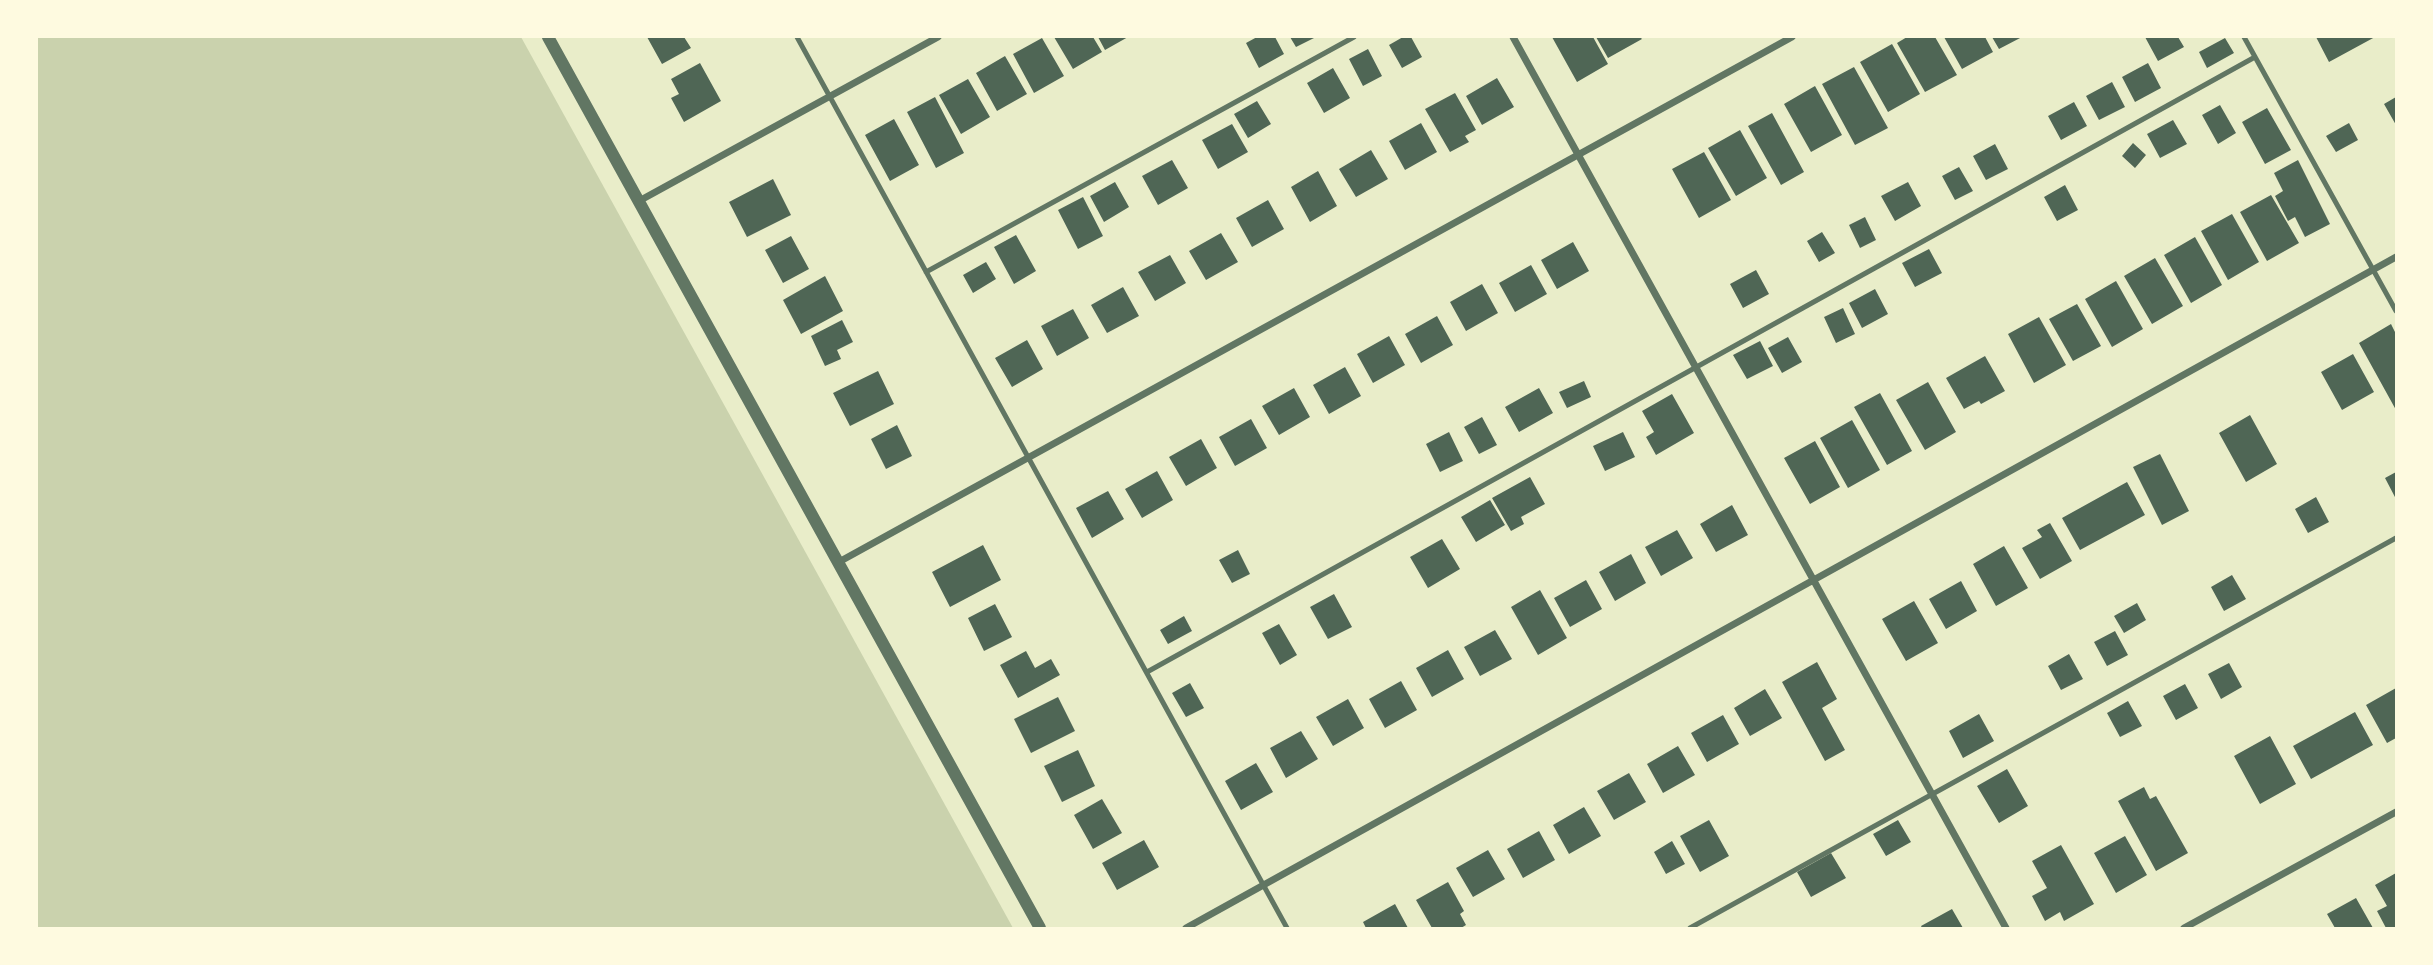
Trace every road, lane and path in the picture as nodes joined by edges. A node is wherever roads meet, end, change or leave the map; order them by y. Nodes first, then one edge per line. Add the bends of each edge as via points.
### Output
1 (548, 37) edge
2 (797, 37) edge
3 (938, 37) edge
4 (1354, 37) edge
5 (1513, 37) edge
6 (1792, 37) edge
7 (2244, 37) edge
8 (2255, 57) junction
9 (830, 97) junction
10 (1577, 156) junction
11 (639, 201) junction
12 (2396, 257) edge
13 (2373, 270) junction
14 (926, 272) junction
15 (2396, 311) edge
16 (1694, 367) junction
17 (1029, 459) junction
18 (2396, 538) edge
19 (837, 563) junction
20 (1813, 580) junction
21 (1147, 673) junction
22 (1932, 794) junction
23 (2396, 811) edge
24 (1263, 885) junction
25 (1040, 928) edge
26 (1186, 928) edge
27 (1287, 928) edge
28 (1690, 928) edge
29 (2006, 928) edge
30 (2184, 928) edge

1 - 11 street
2 - 9 lane
3 - 9 street
4 - 14 lane
5 - 10 street
6 - 10 street
7 - 8 lane
8 - 13 lane
8 - 16 lane
9 - 11 street
9 - 14 lane
10 - 16 street
10 - 17 street
11 - 19 street
12 - 13 street
13 - 15 lane
13 - 20 street
14 - 17 lane
16 - 20 street
16 - 21 lane
17 - 19 street
17 - 21 lane
18 - 22 lane
19 - 25 street
20 - 22 street
20 - 24 street
21 - 24 lane
22 - 28 lane
22 - 29 street
23 - 30 street
24 - 26 street
24 - 27 lane

